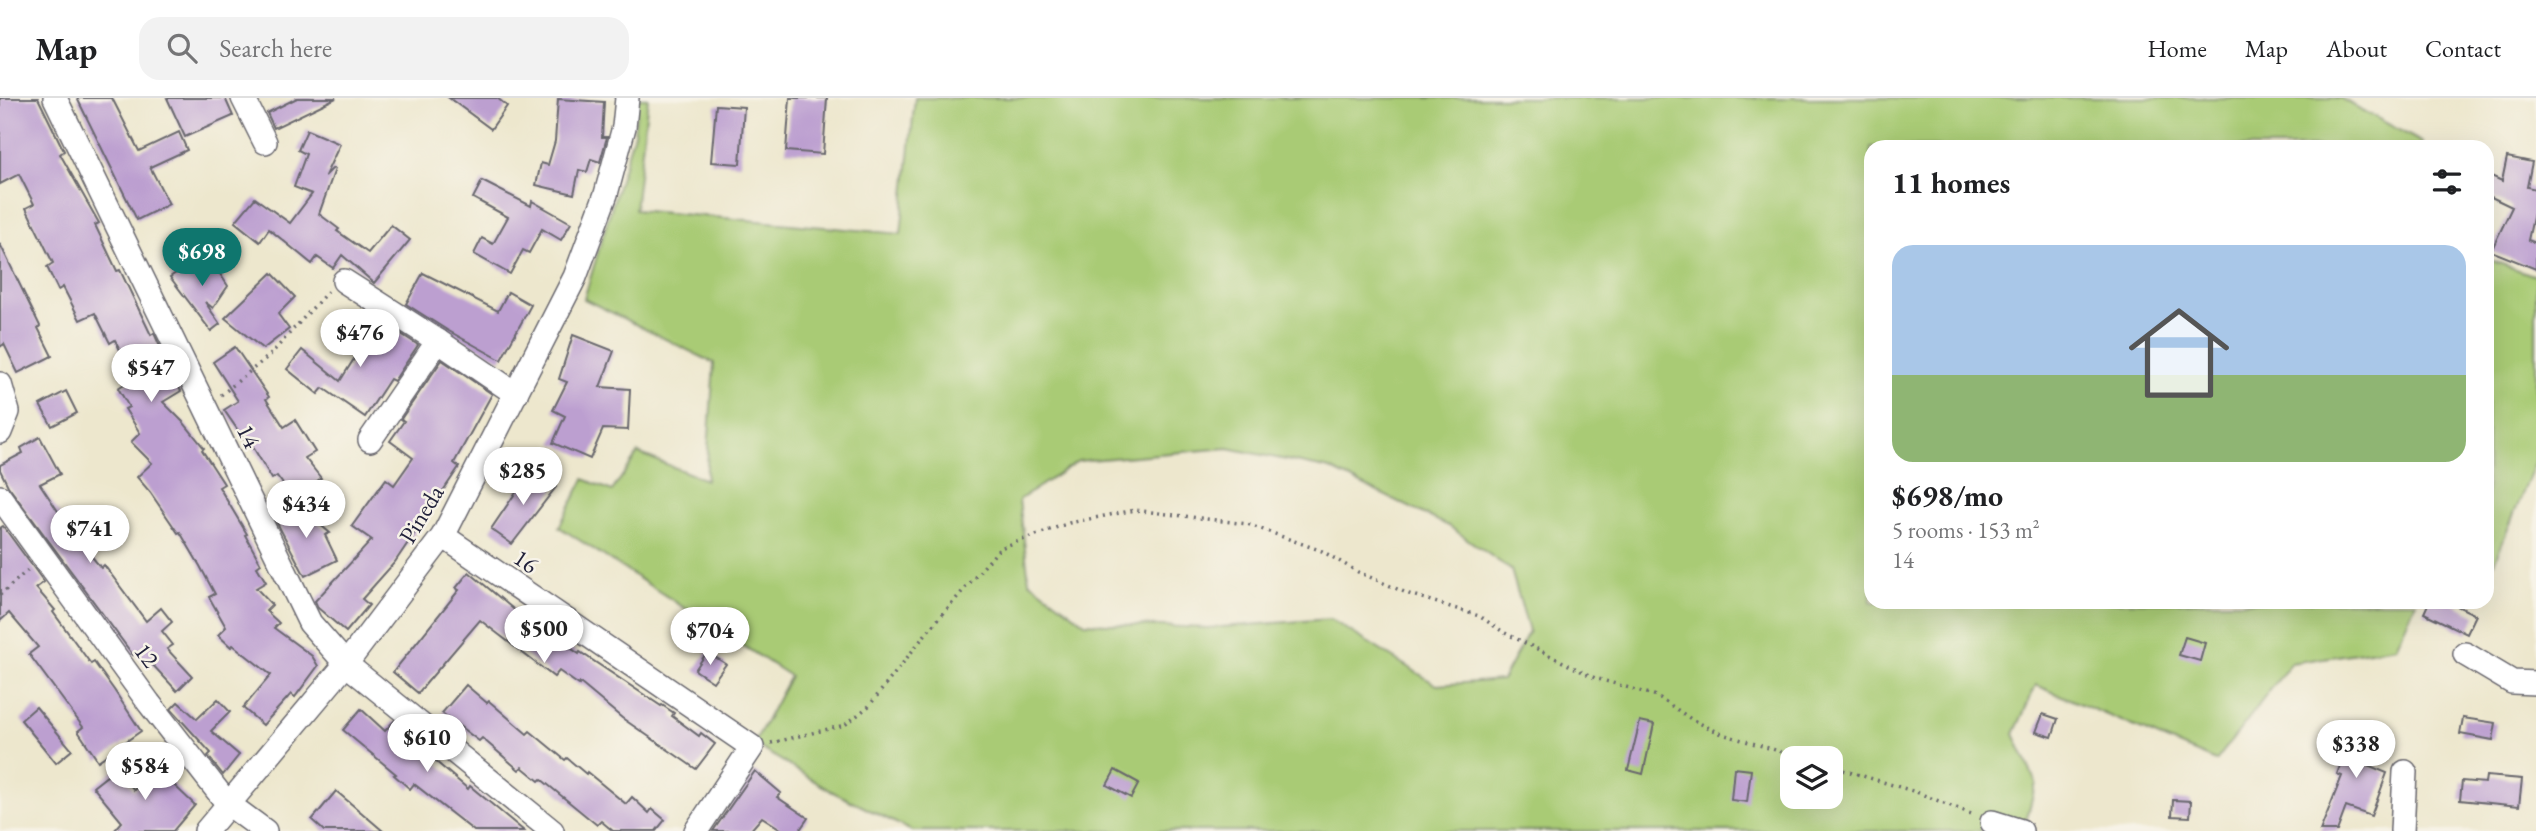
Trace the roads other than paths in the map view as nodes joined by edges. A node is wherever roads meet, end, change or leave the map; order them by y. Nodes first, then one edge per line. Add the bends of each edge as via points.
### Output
1 (55, 98) edge
2 (243, 98) edge
3 (627, 98) edge
4 (265, 142) dead end
5 (344, 281) road end
6 (438, 341) junction
7 (0, 384) edge
8 (516, 394) junction
9 (0, 432) edge
10 (370, 440) dead end
11 (0, 497) edge
12 (443, 536) junction
13 (2465, 654) dead end
14 (346, 664) junction
15 (2536, 683) edge
16 (2405, 772) dead end
17 (227, 803) junction
18 (1992, 822) road end
19 (206, 831) edge
20 (265, 831) edge
21 (552, 831) edge
22 (696, 831) edge
23 (2021, 831) edge
24 (2402, 831) edge

1 - 14 street, 14 via 310,623
2 - 4 street
3 - 8 street, Pineda via 625,127 602,205 575,277
5 - 6 street
6 - 8 street
6 - 10 street
7 - 9 street via 8,412
8 - 12 street, Pineda
11 - 17 street, 12
12 - 14 street, Pineda
12 - 22 street, 16 via 752,747
13 - 15 street via 2512,682
14 - 17 street, Pineda
14 - 21 street, 14
16 - 24 street
17 - 19 street, Pineda
17 - 20 street, 12
18 - 23 street

